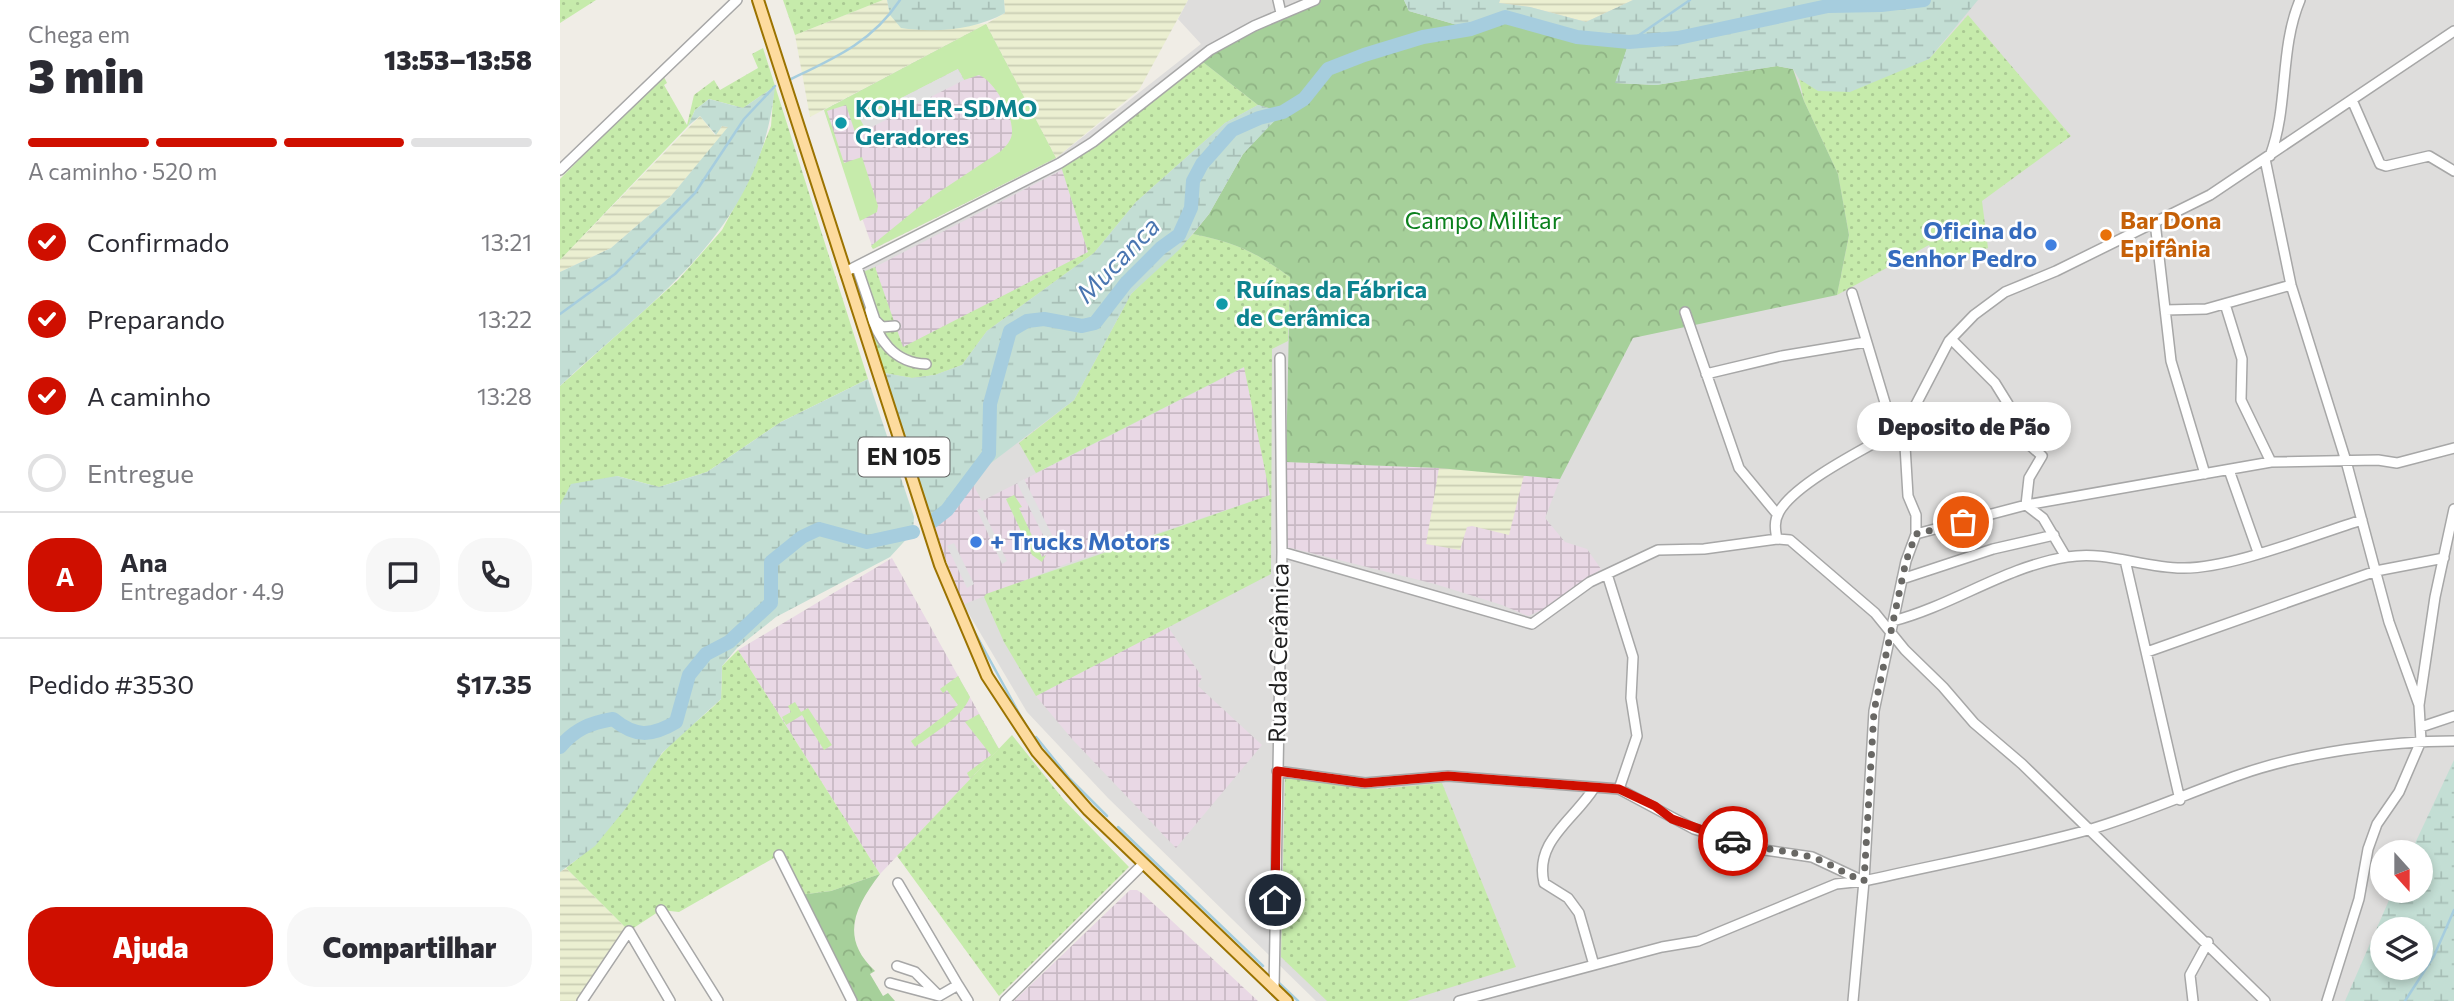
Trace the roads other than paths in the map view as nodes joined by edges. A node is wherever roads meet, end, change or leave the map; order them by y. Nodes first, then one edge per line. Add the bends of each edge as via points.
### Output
1 (737, 0) edge
2 (758, 0) edge
3 (1278, 0) edge
4 (1315, 0) edge
5 (2300, 0) edge
6 (1281, 13) junction
7 (2454, 31) edge
8 (2352, 100) junction
9 (2268, 157) junction
10 (560, 170) edge
11 (2454, 171) edge
12 (2155, 222) junction
13 (857, 267) junction
14 (845, 272) junction
15 (2291, 285) junction
16 (1852, 293) dead end
17 (2225, 304) junction
18 (870, 310) junction
19 (2165, 310) junction
20 (1685, 312) dead end
21 (895, 326) dead end
22 (1951, 339) junction
23 (1866, 342) junction
24 (1280, 358) dead end
25 (926, 364) dead end
26 (1706, 374) junction
27 (1896, 430) junction
28 (1905, 446) junction
29 (2454, 448) edge
30 (2346, 461) junction
31 (2271, 462) junction
32 (2229, 470) junction
33 (2205, 474) junction
34 (2026, 505) junction
35 (2454, 509) edge
36 (1777, 514) junction
37 (2362, 520) junction
38 (1916, 534) junction
39 (2054, 535) junction
40 (1777, 539) junction
41 (1282, 551) junction
42 (2258, 552) junction
43 (2066, 557) junction
44 (2444, 558) junction
45 (2125, 560) junction
46 (2376, 571) junction
47 (1607, 574) junction
48 (1902, 579) junction
49 (1893, 621) junction
50 (1890, 632) junction
51 (2147, 652) junction
52 (2419, 705) junction
53 (2454, 716) edge
54 (2421, 727) junction
55 (2454, 740) edge
56 (2421, 741) junction
57 (1277, 771) junction
58 (1594, 788) junction
59 (1619, 789) junction
60 (2180, 800) junction
61 (2088, 830) junction
62 (779, 855) dead end
63 (1143, 864) junction
64 (1864, 881) junction
65 (898, 883) dead end
66 (661, 910) dead end
67 (2208, 942) junction
68 (1594, 965) junction
69 (897, 966) dead end
70 (890, 983) dead end
71 (958, 985) junction
72 (1274, 989) junction
73 (937, 998) edge
74 (582, 1001) edge
75 (670, 1001) edge
76 (718, 1001) edge
77 (852, 1001) edge
78 (968, 1001) edge
79 (1005, 1001) edge
80 (1287, 1001) edge
81 (1460, 1001) edge
82 (1853, 1001) edge
83 (2193, 1001) edge
84 (2264, 1001) edge
85 (2327, 1001) edge

1 - 10 street
2 - 14 main road, EN 105
3 - 6 street
4 - 6 street
5 - 9 street via 2287,43 2278,127
6 - 13 street via 1210,50 1060,163
7 - 8 street
8 - 9 street
8 - 11 street via 2380,164 2428,156
9 - 12 street via 2210,195
9 - 15 street
12 - 19 street
12 - 22 street via 2005,292
13 - 14 street
13 - 18 street
14 - 63 main road, EN 105 via 940,565 987,676 1045,762
15 - 17 street
15 - 30 street
16 - 23 street
17 - 19 street
17 - 31 street via 2242,359 2241,400
18 - 21 street via 882,327
18 - 25 street via 889,349 906,360
19 - 33 street via 2171,361
20 - 26 street
22 - 28 street via 1912,412
22 - 34 street via 1995,383 2022,439 2042,456 2029,478
23 - 26 street
23 - 27 street
24 - 41 street, Rua da Cerâmica
26 - 36 street via 1739,468
27 - 28 street
27 - 36 street via 1814,480
28 - 38 street
29 - 30 street via 2397,463
30 - 31 street
30 - 37 street
31 - 32 street
32 - 33 street
32 - 42 street
33 - 34 street
34 - 38 street
34 - 39 street via 2043,518
35 - 44 street
36 - 40 street
37 - 42 street
37 - 46 street
38 - 48 street
39 - 43 street
39 - 48 street via 1993,549
40 - 47 street via 1658,550
40 - 50 street via 1790,540 1803,549
41 - 47 street via 1525,624 1542,619
41 - 57 street, Rua da Cerâmica
42 - 45 street via 2185,569
43 - 45 street via 2095,554
43 - 49 street via 1983,582 1960,598
44 - 46 street
44 - 52 street
45 - 51 street
46 - 51 street
46 - 52 street
47 - 59 street via 1633,657 1637,736
48 - 49 street
49 - 50 street
50 - 61 street via 1974,723
50 - 64 street via 1874,711
51 - 60 street
52 - 54 street
53 - 54 street
54 - 56 street
55 - 56 street
56 - 60 street via 2333,753 2240,775
56 - 85 street via 2399,792 2377,824
57 - 58 street via 1365,783 1448,776
57 - 72 street, Rua da Cerâmica
58 - 59 street
58 - 68 street via 1543,851 1540,869 1544,883 1568,898 1579,913
59 - 64 street via 1694,829 1758,849 1812,857
60 - 61 street
61 - 64 street
61 - 67 street
62 - 77 street
63 - 72 main road, EN 105
63 - 79 street
64 - 68 street via 1836,884 1698,941
64 - 82 street
65 - 71 street
66 - 76 street
67 - 83 street via 2190,975
67 - 84 street
68 - 81 street
69 - 73 street via 915,972
70 - 73 street
71 - 73 street
71 - 78 street
72 - 80 main road, EN 105
74 - 75 street via 629,931

